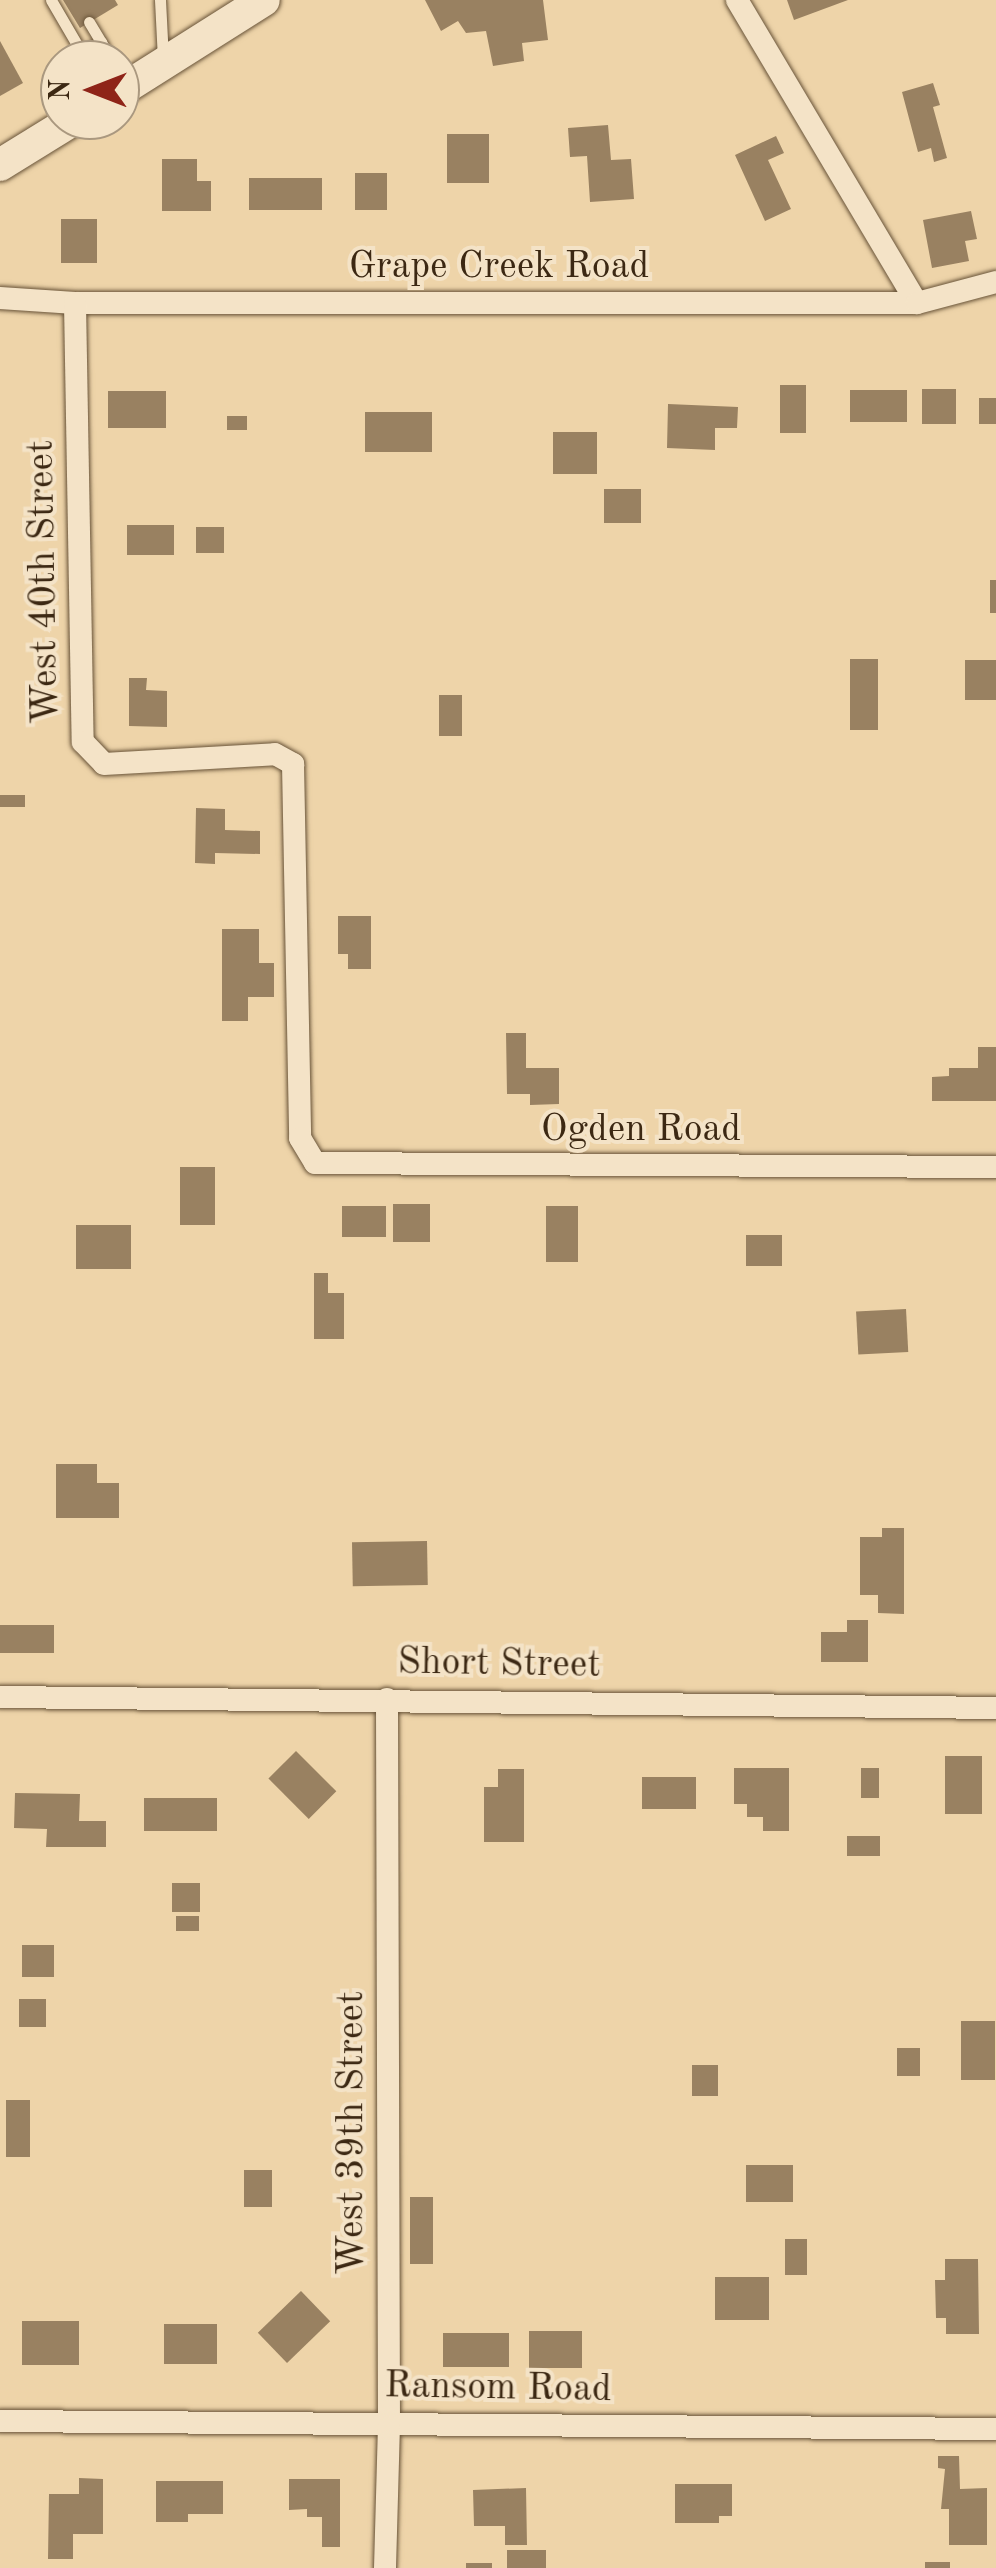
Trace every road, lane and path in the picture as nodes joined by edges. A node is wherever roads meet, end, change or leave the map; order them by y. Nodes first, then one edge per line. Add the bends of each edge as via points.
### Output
1 (51, 0) edge
2 (160, 0) edge
3 (264, 0) edge
4 (736, 0) edge
5 (89, 22) dead end
6 (74, 40) edge
7 (100, 40) edge
8 (163, 63) junction
9 (140, 71) edge
10 (41, 140) edge
11 (0, 166) edge
12 (996, 282) edge
13 (0, 298) edge
14 (75, 304) junction
15 (917, 304) junction
16 (300, 1138) joint
17 (996, 1166) edge
18 (0, 1697) edge
19 (387, 1698) junction
20 (996, 1708) edge
21 (0, 2421) edge
22 (389, 2422) junction
23 (996, 2429) edge
24 (385, 2568) edge

1 - 6 lane
2 - 8 lane
3 - 8 main road
4 - 15 street
5 - 7 lane
8 - 9 main road
10 - 11 main road
12 - 15 street, Grape Creek Road
13 - 14 street, Grape Creek Road
14 - 15 street, Grape Creek Road
14 - 16 street, West 40th Street via 83,742 104,764 274,754 293,764
16 - 17 street, Ogden Road via 316,1163
18 - 19 street, Short Street
19 - 20 street, Short Street
19 - 22 street, West 39th Street
21 - 22 street, Ransom Road
22 - 23 street, Ransom Road
22 - 24 street, West 39th Street

